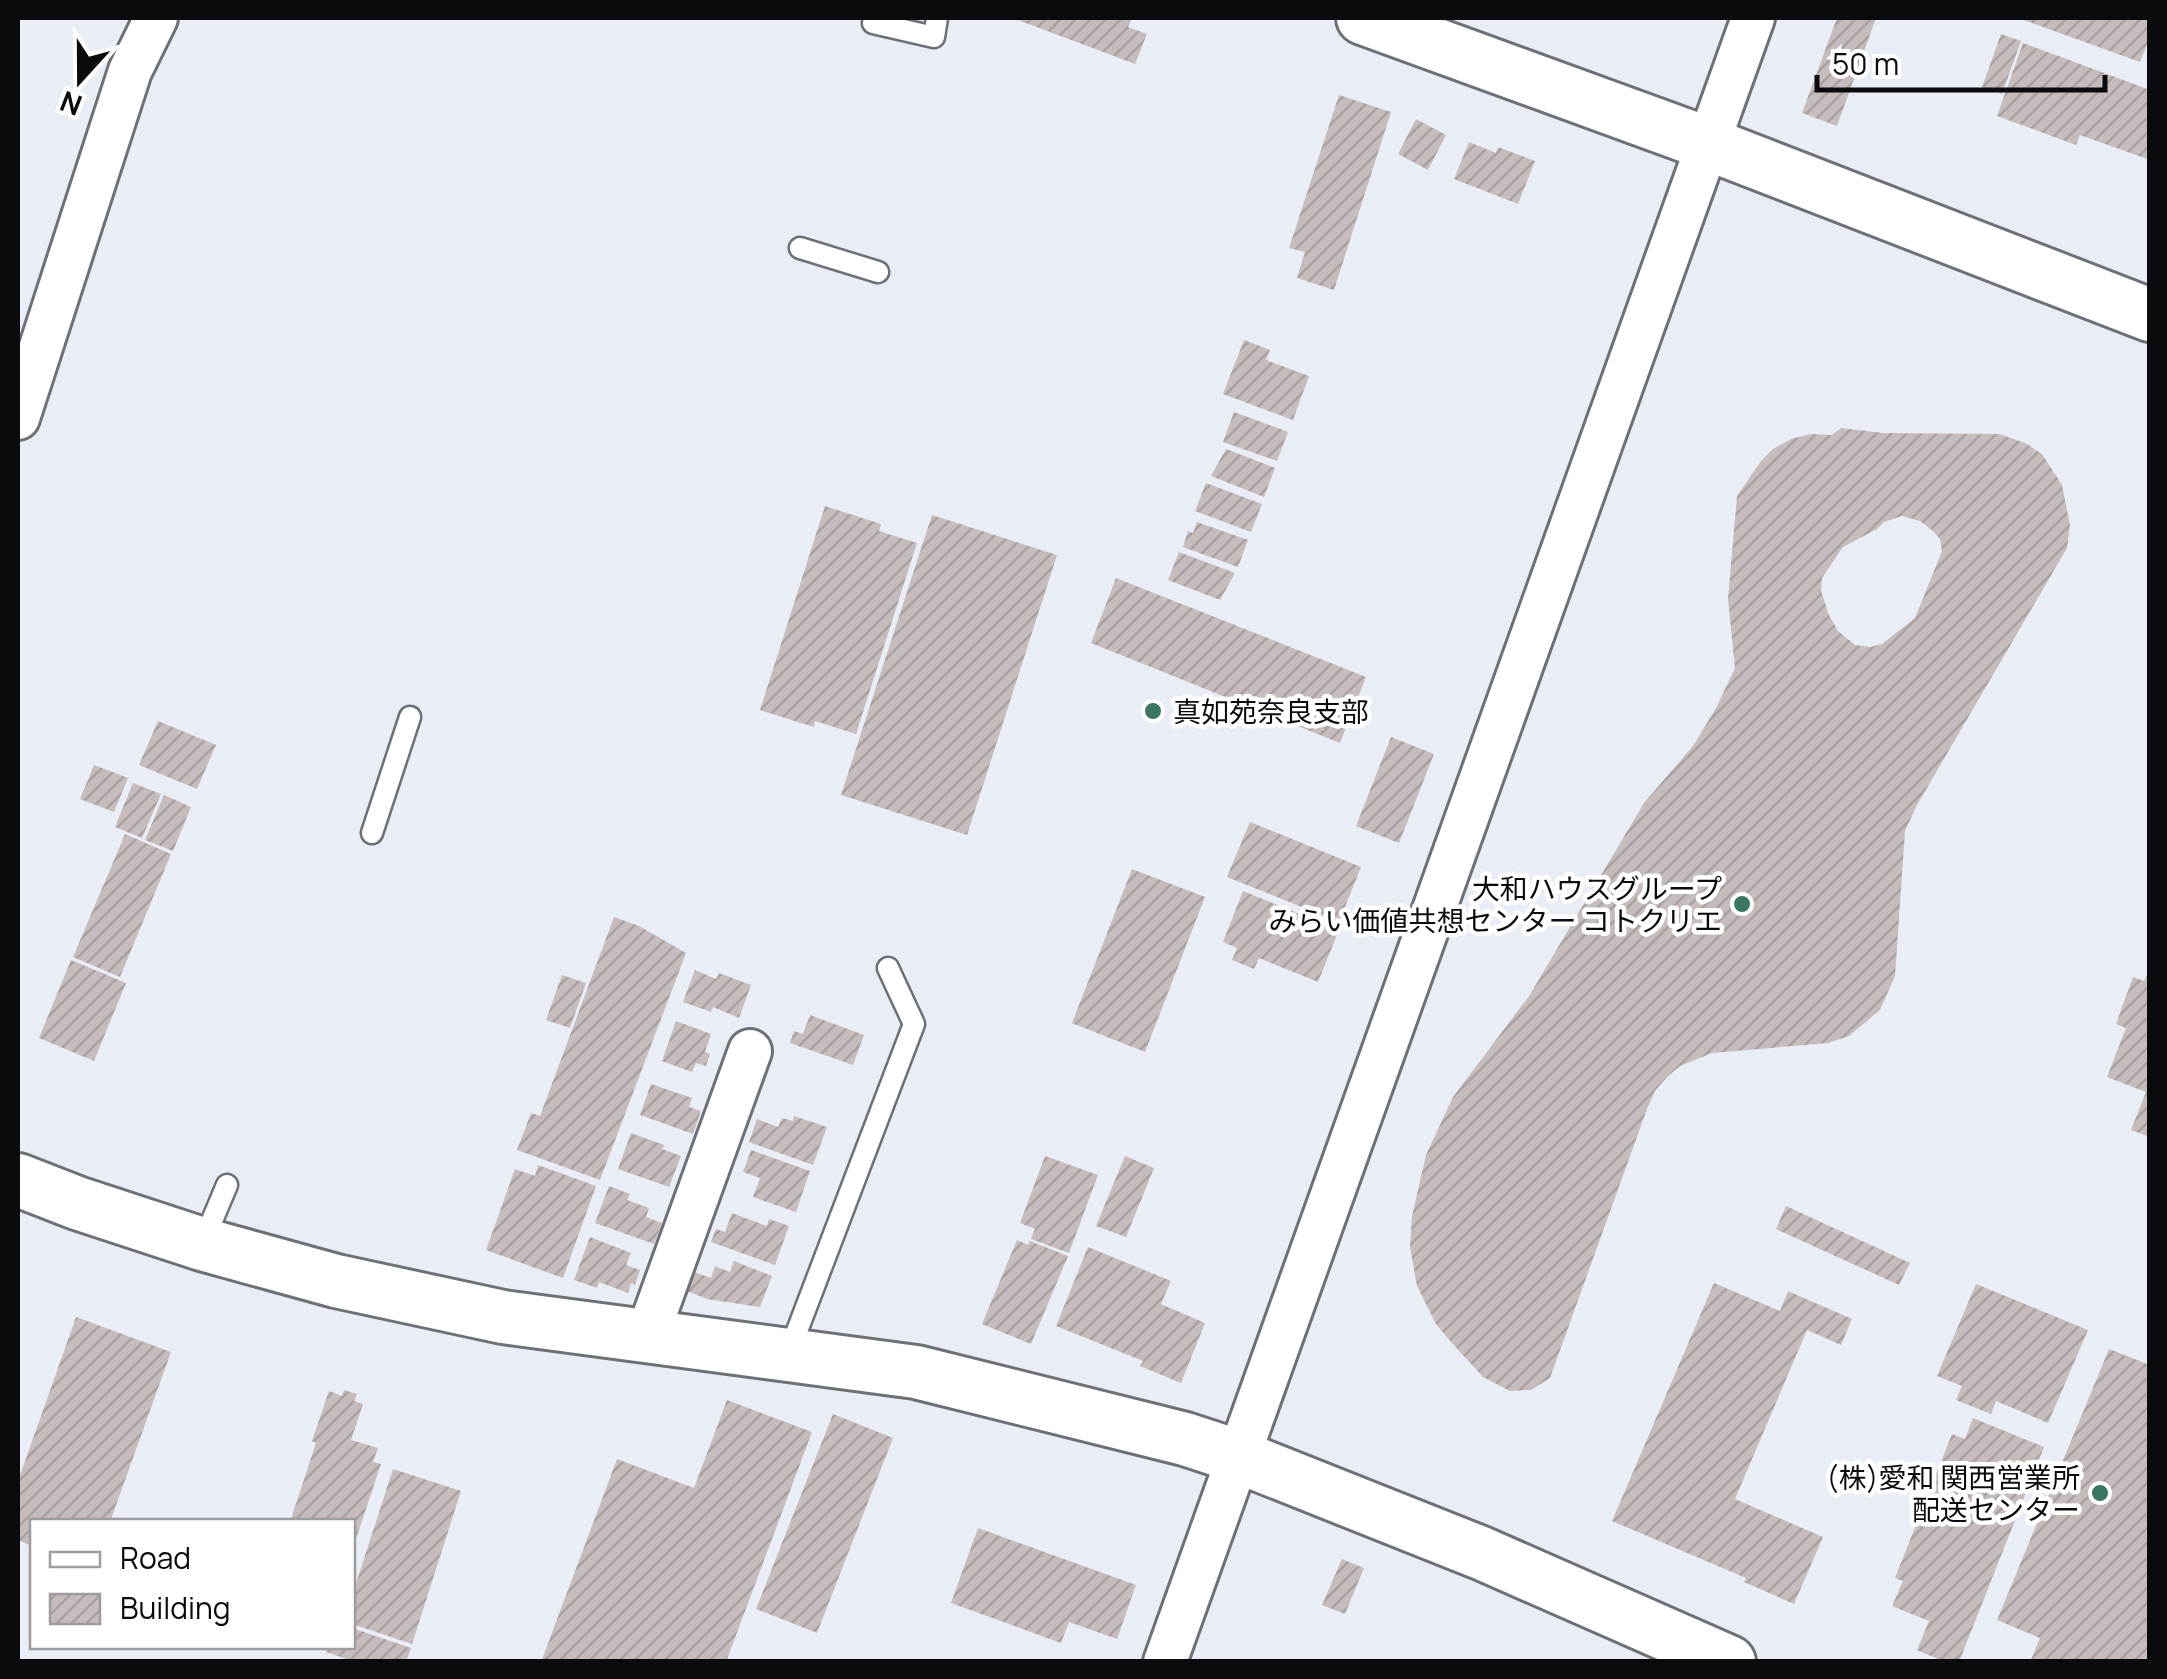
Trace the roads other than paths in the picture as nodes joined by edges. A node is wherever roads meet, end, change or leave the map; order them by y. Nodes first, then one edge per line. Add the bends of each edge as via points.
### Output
1 (156, 18) edge
2 (937, 18) edge
3 (1363, 18) edge
4 (1753, 18) edge
5 (873, 23) dead end
6 (1706, 143) junction
7 (800, 248) dead end
8 (878, 272) dead end
9 (2150, 315) edge
10 (18, 418) edge
11 (410, 718) dead end
12 (372, 832) dead end
13 (888, 968) dead end
14 (750, 1050) dead end
15 (18, 1180) edge
16 (228, 1185) dead end
17 (202, 1244) junction
18 (647, 1336) junction
19 (788, 1353) junction
20 (1237, 1456) junction
21 (1165, 1662) edge
22 (1729, 1662) edge

1 - 10 street via 130,72
2 - 5 lane via 934,37
3 - 6 street
4 - 6 street
6 - 9 street
6 - 20 street
7 - 8 lane
11 - 12 lane
13 - 19 lane via 914,1024
14 - 18 street
15 - 17 street
16 - 17 lane
17 - 18 street via 484,1313
18 - 19 street
19 - 20 street via 935,1377
20 - 21 street
20 - 22 street

